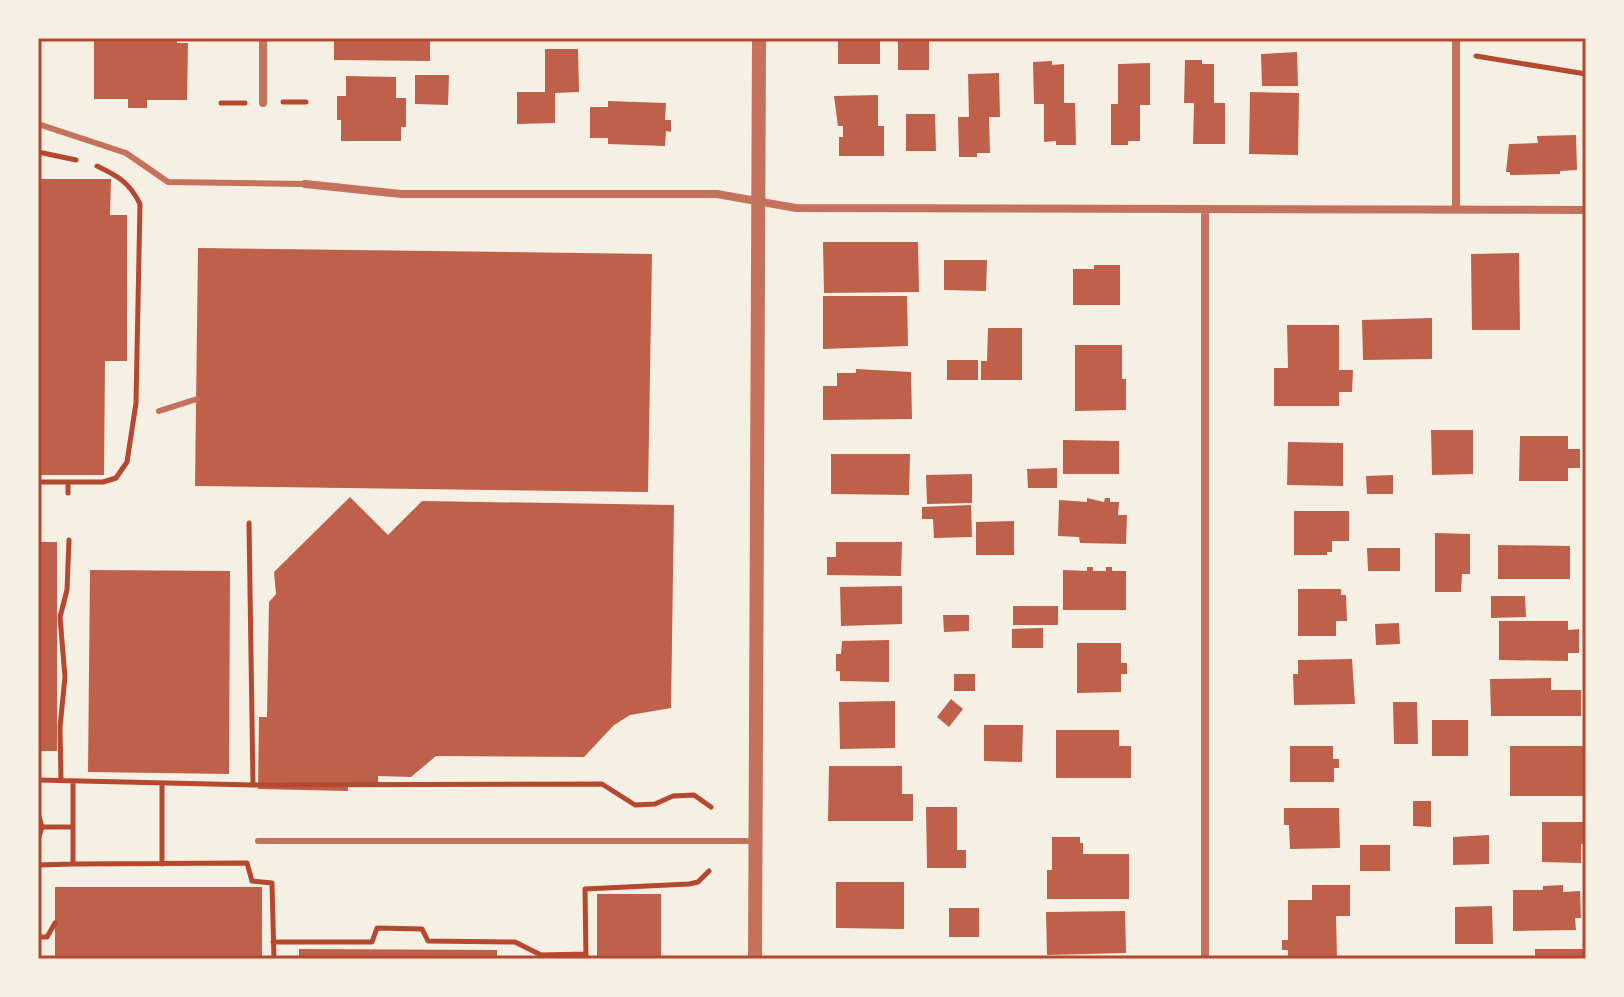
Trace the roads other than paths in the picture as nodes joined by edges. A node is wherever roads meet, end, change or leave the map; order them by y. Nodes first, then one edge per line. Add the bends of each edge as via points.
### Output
1 (263, 38) edge
2 (759, 38) edge
3 (1456, 38) edge
4 (263, 103) dead end
5 (38, 124) edge
6 (305, 184) joint
7 (758, 202) junction
8 (1456, 209) junction
9 (1205, 210) junction
10 (1586, 210) edge
11 (197, 399) dead end
12 (159, 411) dead end
13 (258, 841) dead end
14 (756, 841) junction
15 (755, 959) edge
16 (1205, 959) edge

1 - 4 street
2 - 7 street
3 - 8 street
5 - 6 lane via 126,153 168,182
6 - 7 street via 401,194 717,194
7 - 9 street via 796,208
7 - 14 street
8 - 9 street
8 - 10 street
9 - 16 street
11 - 12 lane
13 - 14 lane
14 - 15 street

